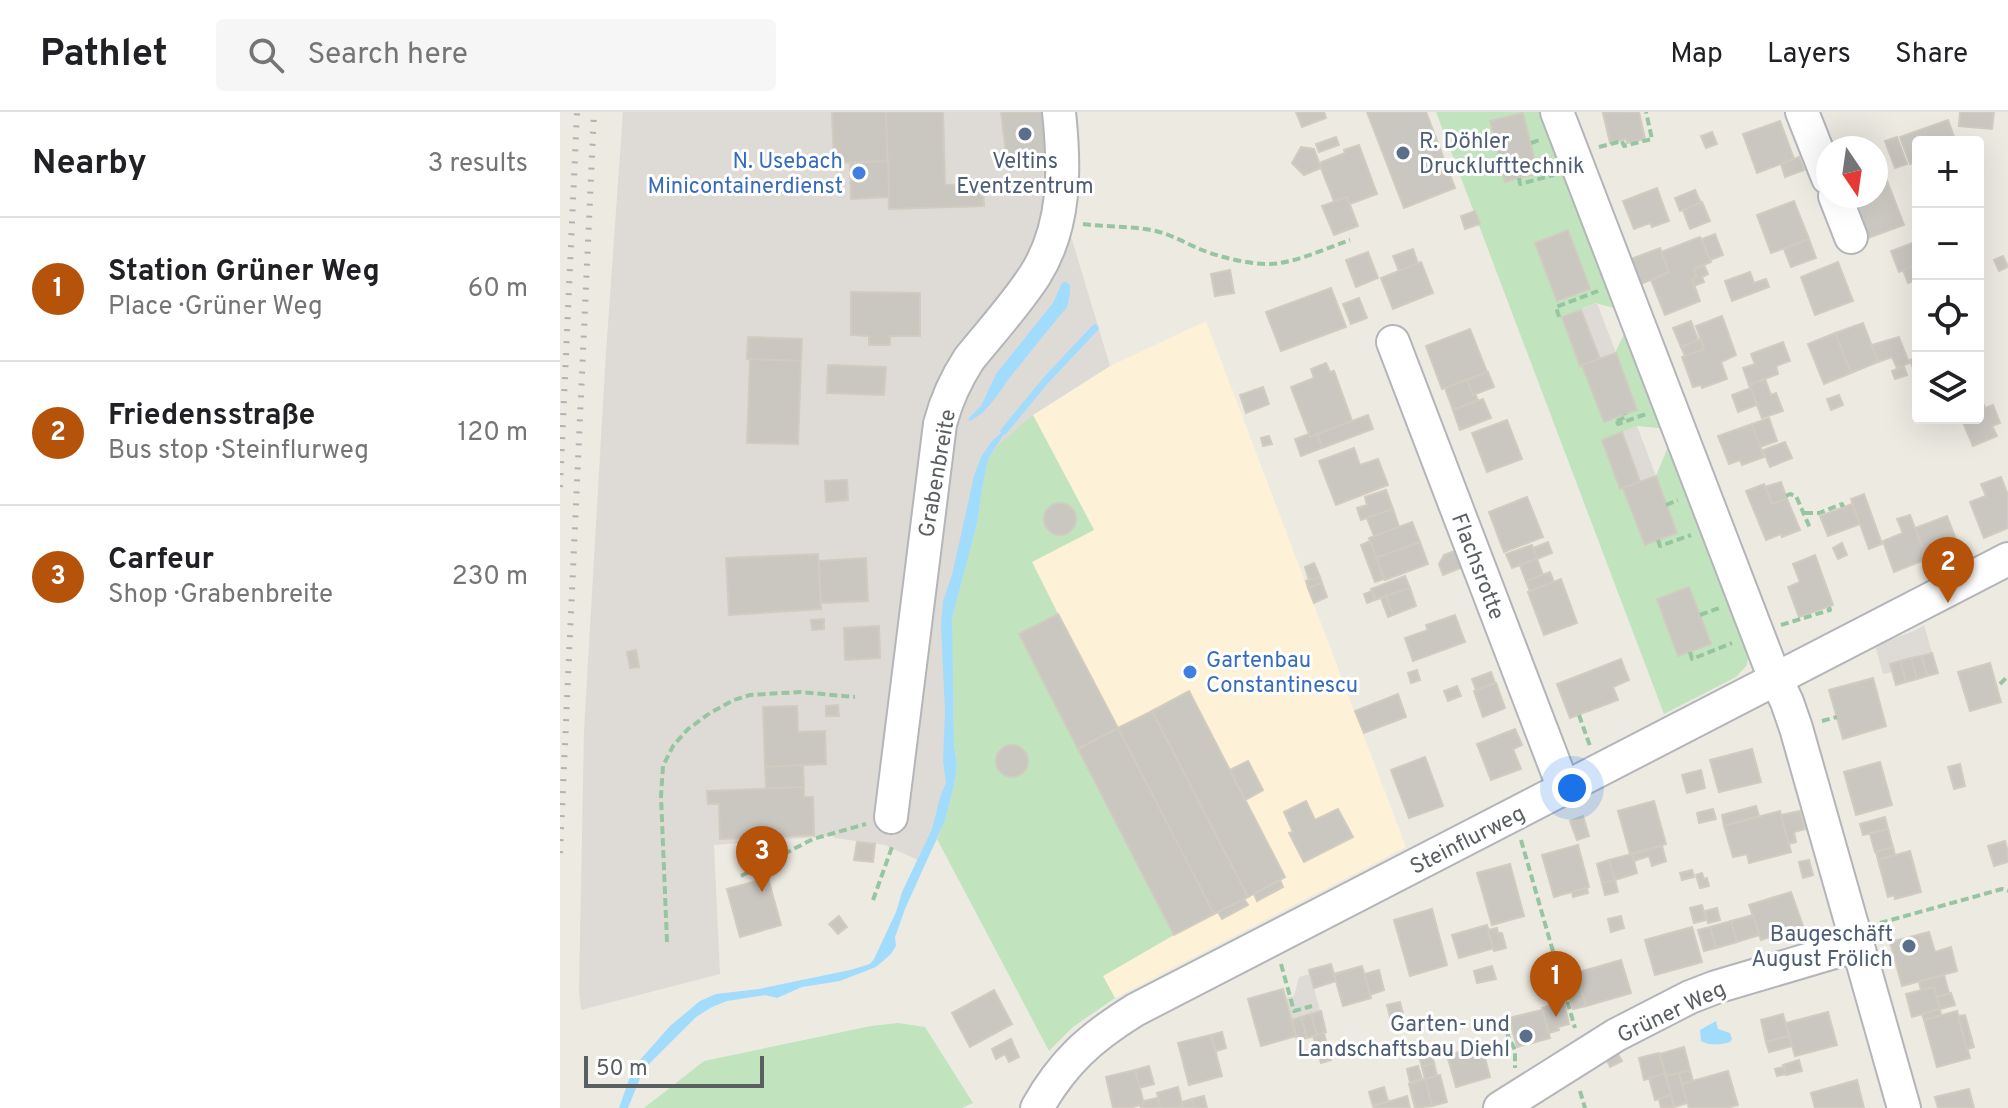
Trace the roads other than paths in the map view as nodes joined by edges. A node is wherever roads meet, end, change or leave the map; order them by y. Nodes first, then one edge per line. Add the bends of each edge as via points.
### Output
1 (1059, 112) edge
2 (1557, 112) edge
3 (1802, 112) edge
4 (1816, 148) edge
5 (1840, 208) edge
6 (1851, 237) dead end
7 (1393, 342) dead end
8 (2008, 559) edge
9 (1776, 679) junction
10 (1564, 789) junction
11 (891, 832) road end
12 (1856, 938) junction
13 (1513, 1100) edge
14 (1037, 1108) edge
15 (1904, 1108) edge

1 - 11 street, Grabenbreite via 1063,180 1045,257 969,359 940,424
2 - 9 street
3 - 4 street
5 - 6 street
7 - 10 street, Flachsrotte
8 - 9 street, Steinflurweg
9 - 10 street, Steinflurweg
9 - 12 street via 1796,728
10 - 14 street, Steinflurweg via 1135,1010 1084,1046
12 - 13 street, Grüner Weg via 1690,997 1616,1035
12 - 15 street

